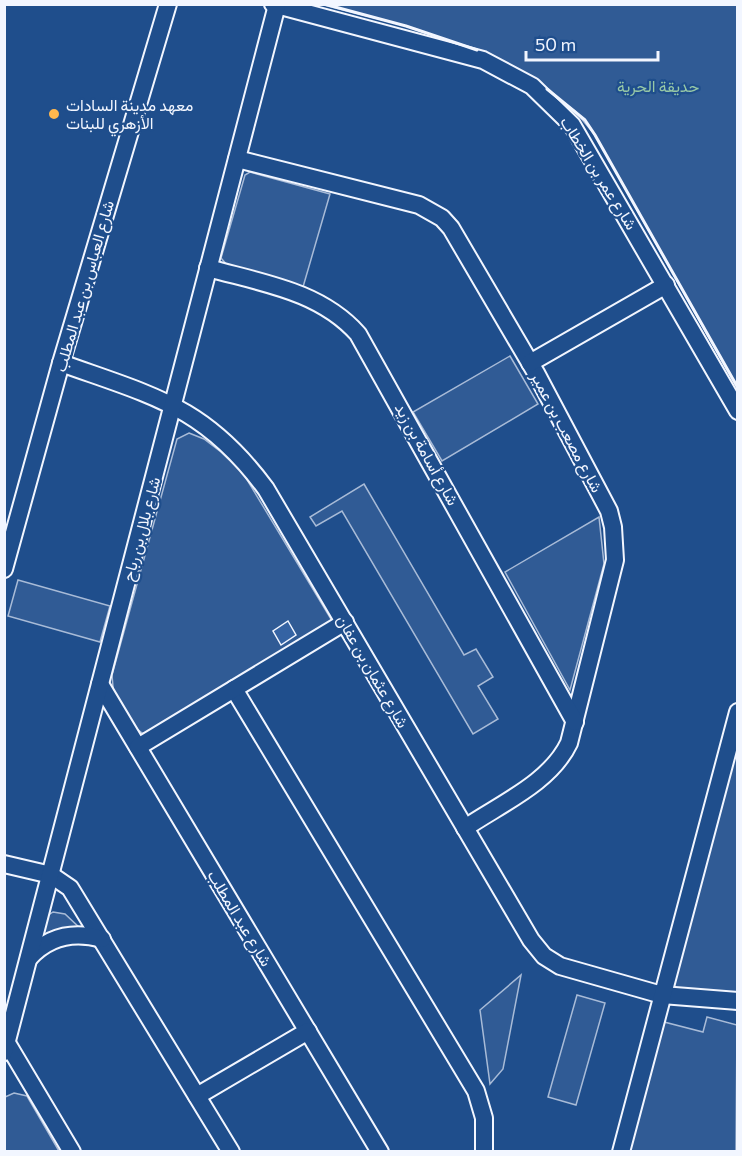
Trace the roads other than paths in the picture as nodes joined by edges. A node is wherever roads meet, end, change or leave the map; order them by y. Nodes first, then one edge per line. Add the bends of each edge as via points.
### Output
1 (168, 4) edge
2 (275, 5) edge
3 (237, 159) junction
4 (208, 268) junction
5 (666, 285) junction
6 (61, 363) junction
7 (530, 363) junction
8 (173, 404) junction
9 (738, 411) edge
10 (4, 569) edge
11 (345, 622) junction
12 (100, 684) junction
13 (234, 689) junction
14 (738, 712) edge
15 (574, 722) junction
16 (138, 747) junction
17 (465, 828) junction
18 (4, 864) edge
19 (51, 875) junction
20 (102, 939) junction
21 (29, 959) junction
22 (662, 995) junction
23 (738, 1001) edge
24 (308, 1031) junction
25 (6, 1047) edge
26 (197, 1096) junction
27 (72, 1152) edge
28 (231, 1152) edge
29 (380, 1152) edge
30 (484, 1152) edge
31 (621, 1152) edge

1 - 6 street, شارع العباس بن عبد المطلب
2 - 3 street, شارع بلال بن رباح
2 - 5 street, شارع عمر بن الخطاب via 483,60 532,86 572,125
3 - 4 street, شارع بلال بن رباح
3 - 7 street, شارع مصعب بن عمير via 431,210 451,228
4 - 8 street, شارع بلال بن رباح
4 - 15 street, شارع أسامة بن زيد via 322,303 358,334
5 - 7 street
5 - 9 street, شارع عمر بن الخطاب
6 - 8 street, شارع عثمان بن عفان
6 - 10 street, شارع العباس بن عبد المطلب
7 - 15 street, شارع مصعب بن عمير via 600,490 613,527 615,560
8 - 11 street, شارع عثمان بن عفان via 207,425 246,461 267,489
8 - 12 street, شارع بلال بن رباح
11 - 13 street
11 - 17 street, شارع عثمان بن عفان
12 - 16 street, شارع عبد المطلب
12 - 19 street, شارع بلال بن رباح
13 - 16 street
13 - 30 street via 476,1091 484,1118
14 - 22 street
15 - 17 street, شارع مصعب بن عمير via 565,752 547,773
16 - 24 street, شارع عبد المطلب
17 - 22 street, شارع عثمان بن عفان via 544,956 560,966
18 - 19 street
19 - 20 street via 70,888
19 - 21 street, شارع بلال بن رباح
20 - 21 street via 66,935 45,944
20 - 26 street
21 - 25 street, شارع بلال بن رباح
22 - 23 street, شارع عثمان بن عفان
22 - 31 street
24 - 26 street
24 - 29 street, شارع عبد المطلب
25 - 27 street
26 - 28 street

